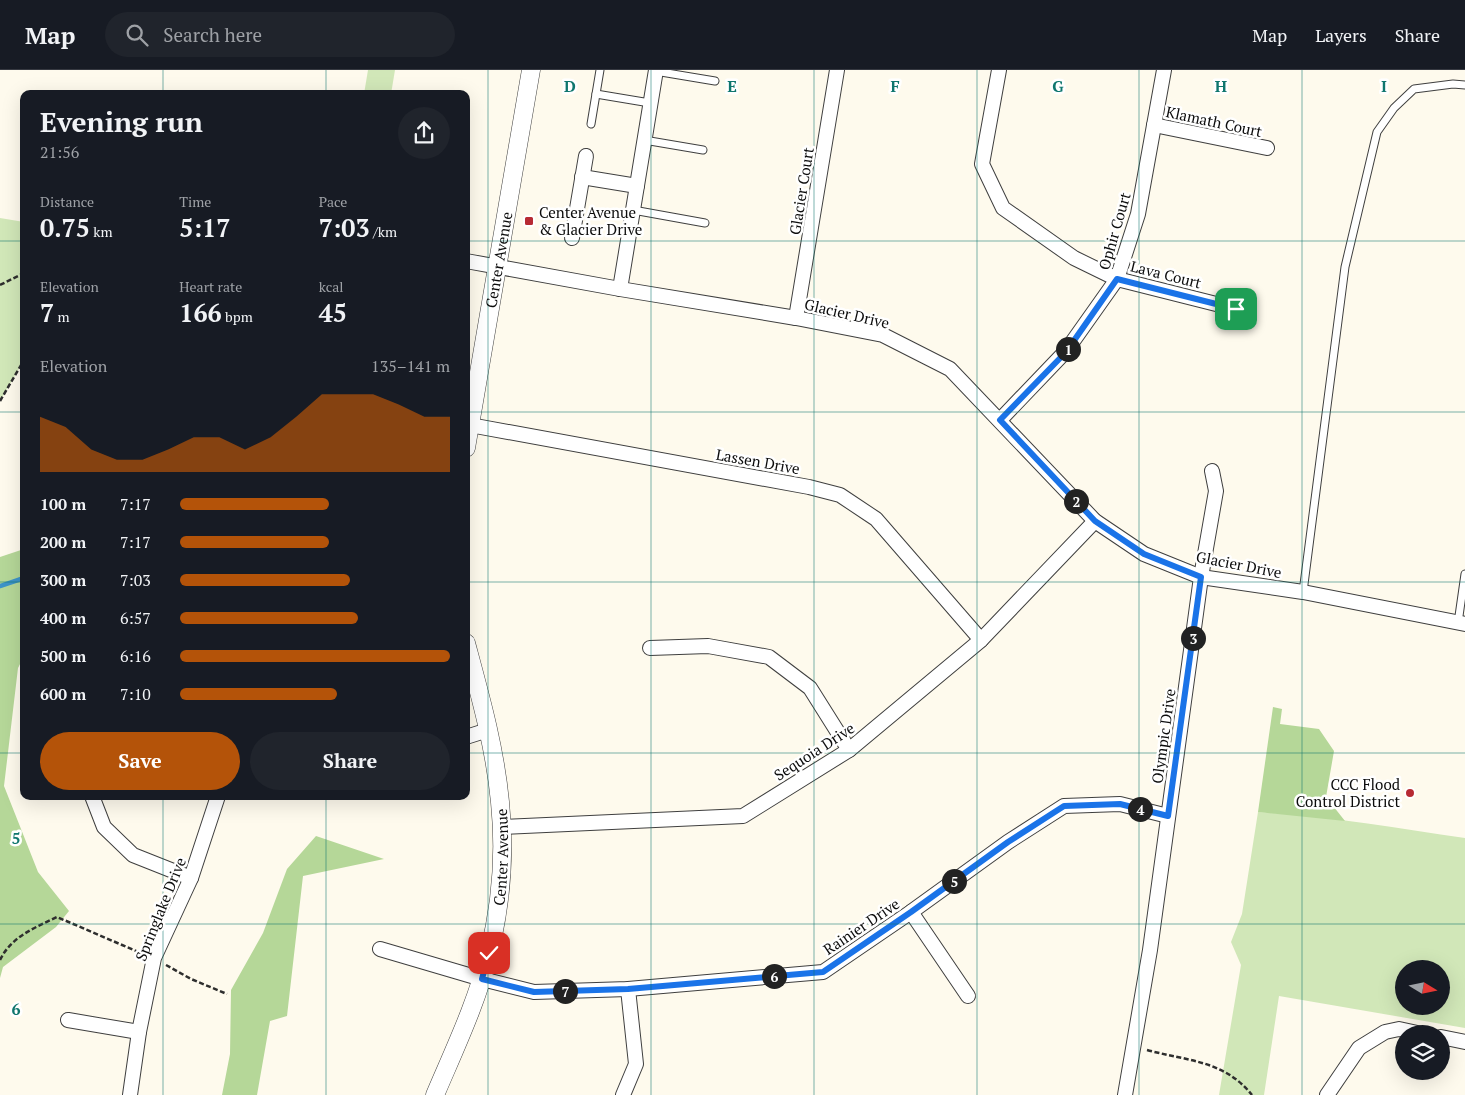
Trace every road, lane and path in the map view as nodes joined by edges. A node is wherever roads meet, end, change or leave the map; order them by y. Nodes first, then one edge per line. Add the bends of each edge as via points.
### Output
1 (531, 70) edge
2 (600, 70) edge
3 (655, 70) edge
4 (837, 70) edge
5 (999, 70) edge
6 (1164, 70) edge
7 (715, 81) dead end
8 (1465, 85) edge
9 (596, 94) junction
10 (650, 104) junction
11 (591, 124) dead end
12 (1154, 125) junction
13 (644, 140) junction
14 (1267, 148) dead end
15 (704, 150) dead end
16 (586, 156) dead end
17 (582, 177) junction
18 (637, 186) junction
19 (633, 210) junction
20 (705, 223) dead end
21 (572, 238) dead end
22 (470, 262) edge
23 (498, 266) junction
24 (20, 275) edge
25 (1117, 279) junction
26 (0, 284) edge
27 (620, 290) junction
28 (1236, 309) dead end
29 (796, 318) junction
30 (20, 367) edge
31 (0, 401) edge
32 (1000, 420) junction
33 (470, 425) joint
34 (1212, 471) dead end
35 (1095, 521) junction
36 (1465, 574) edge
37 (1201, 577) junction
38 (1304, 592) junction
39 (1462, 623) edge
40 (981, 640) junction
41 (650, 648) dead end
42 (470, 659) edge
43 (488, 730) junction
44 (470, 736) edge
45 (849, 750) junction
46 (94, 800) edge
47 (217, 800) edge
48 (1168, 816) junction
49 (502, 827) junction
50 (191, 878) junction
51 (911, 912) junction
52 (380, 949) dead end
53 (154, 958) junction
54 (0, 960) edge
55 (482, 979) junction
56 (628, 989) junction
57 (227, 994) dead end
58 (968, 996) dead end
59 (68, 1020) dead end
60 (1395, 1031) edge
61 (139, 1032) junction
62 (1450, 1039) edge
63 (1465, 1042) edge
64 (1133, 1047) junction
65 (130, 1095) edge
66 (435, 1095) edge
67 (623, 1095) edge
68 (1125, 1095) edge
69 (1252, 1095) edge
70 (1328, 1095) edge

1 - 23 street, Center Avenue
2 - 9 lane
3 - 7 lane
3 - 10 street
4 - 29 street, Glacier Court
5 - 25 street, Lava Court via 982,164 1003,208 1074,258
6 - 12 street, Ophir Court
8 - 38 lane via 1414,89 1394,108 1377,132 1345,267
9 - 10 lane
9 - 11 lane
10 - 13 street
12 - 14 street, Klamath Court
12 - 25 street, Ophir Court via 1138,214
13 - 15 lane
13 - 18 street
16 - 17 street
17 - 18 street
17 - 21 street
18 - 19 street
19 - 20 lane
19 - 27 street
22 - 23 street, Glacier Drive
23 - 27 street, Glacier Drive
23 - 33 street, Center Avenue
24 - 26 path
25 - 28 street, Lava Court
25 - 32 street, Ophir Court via 1066,352
27 - 29 street, Glacier Drive
29 - 32 street, Glacier Drive via 891,339 950,369
30 - 31 path
32 - 35 street, Glacier Drive
33 - 40 street, Lassen Drive via 840,495 876,520
34 - 37 street, Olympic Drive via 1216,491
35 - 37 street, Glacier Drive via 1144,554
35 - 40 street, Sequoia Drive
36 - 39 lane
37 - 38 street, Glacier Drive
37 - 48 street, Olympic Drive
38 - 39 street, Glacier Drive
40 - 45 street, Sequoia Drive
41 - 45 street via 708,646 769,657 810,688
42 - 43 street, Center Avenue
43 - 44 street
43 - 49 street, Center Avenue
45 - 49 street, Sequoia Drive via 743,816
46 - 50 street via 104,828 133,855
47 - 50 street, Springlake Drive
48 - 51 street, Rainier Drive via 1120,804 1064,806
48 - 64 street, Olympic Drive
49 - 55 street, Center Avenue via 497,914
50 - 53 street, Springlake Drive
51 - 56 street, Rainier Drive via 823,972
51 - 58 street
52 - 55 street, Rainier Drive
53 - 54 path via 57,917 6,947
53 - 57 path
53 - 61 street, Springlake Drive
55 - 56 street, Rainier Drive via 534,992
55 - 66 street, Center Avenue
56 - 67 street via 636,1064
59 - 61 street
60 - 70 street via 1385,1032 1359,1048
61 - 65 street, Springlake Drive
62 - 63 street
64 - 68 street, Olympic Drive
64 - 69 path via 1201,1062 1229,1073

